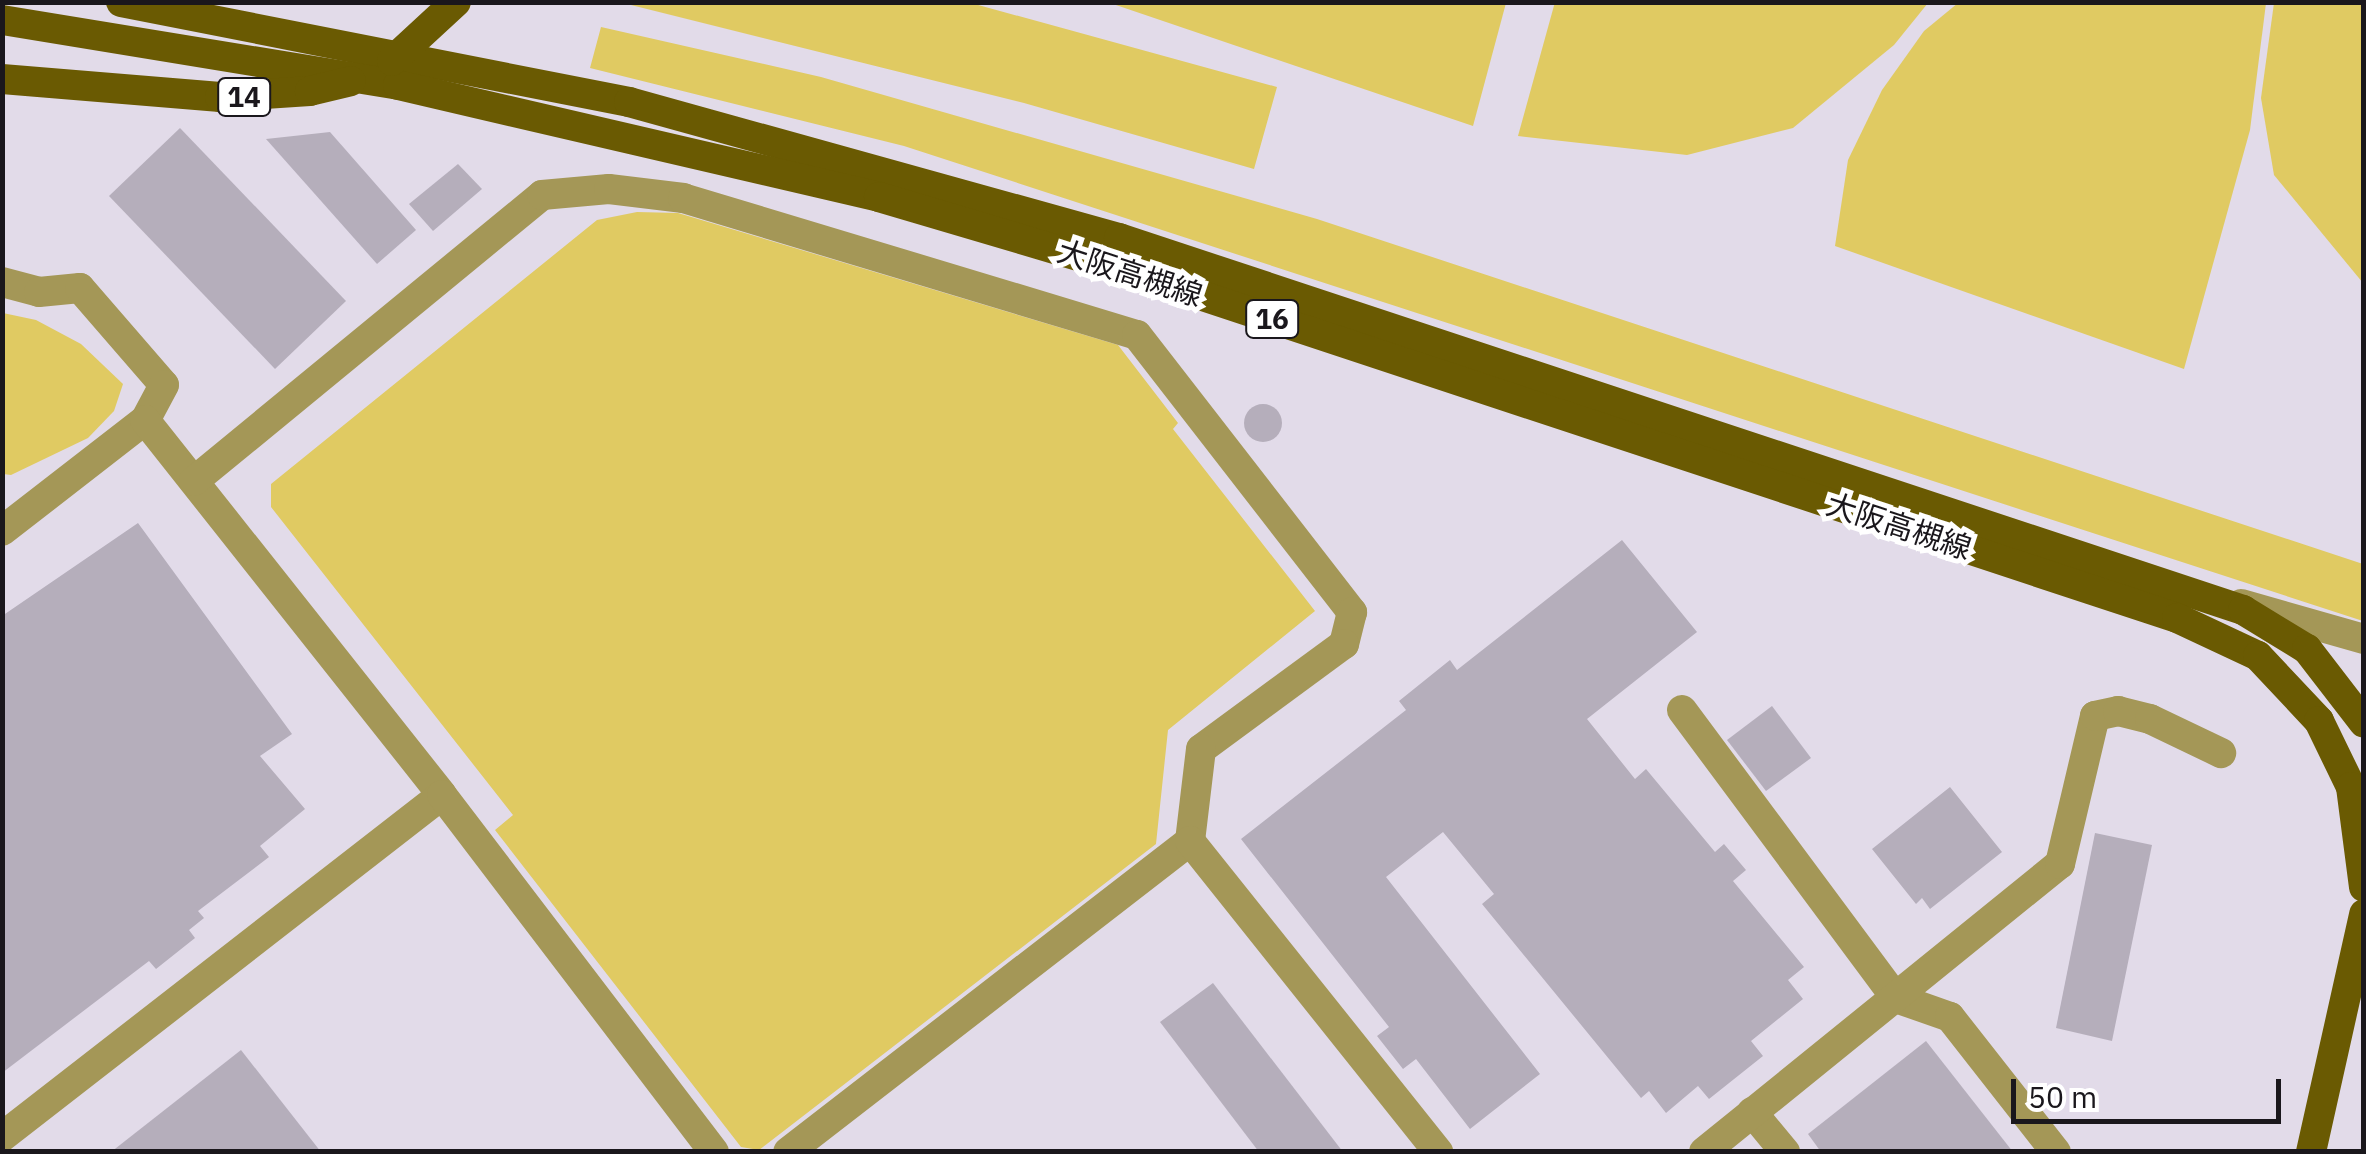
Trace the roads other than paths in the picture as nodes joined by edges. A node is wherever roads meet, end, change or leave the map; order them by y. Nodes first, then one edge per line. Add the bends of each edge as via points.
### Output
1 (120, 2) edge
2 (456, 2) edge
3 (2, 20) edge
4 (2, 79) edge
5 (2, 282) edge
6 (145, 420) junction
7 (194, 480) junction
8 (2, 532) edge
9 (2204, 595) junction
10 (2364, 640) edge
11 (1682, 710) dead end
12 (2364, 723) edge
13 (2221, 754) dead end
14 (442, 796) junction
15 (1190, 841) junction
16 (2364, 887) edge
17 (2364, 914) edge
18 (1896, 998) junction
19 (1752, 1112) junction
20 (2, 1137) edge
21 (714, 1152) edge
22 (788, 1152) edge
23 (1438, 1152) edge
24 (1704, 1152) edge
25 (1785, 1152) edge
26 (2056, 1152) edge
27 (2311, 1152) edge

1 - 9 main road, 大阪高槻線 / 16 via 518,76 884,168 1175,256
2 - 4 main road, 14 via 390,63 310,91 220,97
3 - 16 main road, 大阪高槻線 / 16 via 398,85 879,197 1112,266 2177,618 2258,656 2319,721 2351,787
5 - 6 street via 38,292 80,288 164,385
6 - 7 street
6 - 8 street
7 - 14 street
7 - 15 street via 542,195 609,189 683,198 1138,335 1352,612 1344,644 1200,749
9 - 10 street
9 - 12 main road, 大阪高槻線 / 16 via 2308,649
11 - 18 street
13 - 18 street via 2150,719 2118,710 2094,716 2060,864
14 - 20 street
14 - 21 street
15 - 22 street
15 - 23 street
17 - 27 main road
18 - 19 street
18 - 26 street via 1950,1017
19 - 24 street
19 - 25 street

